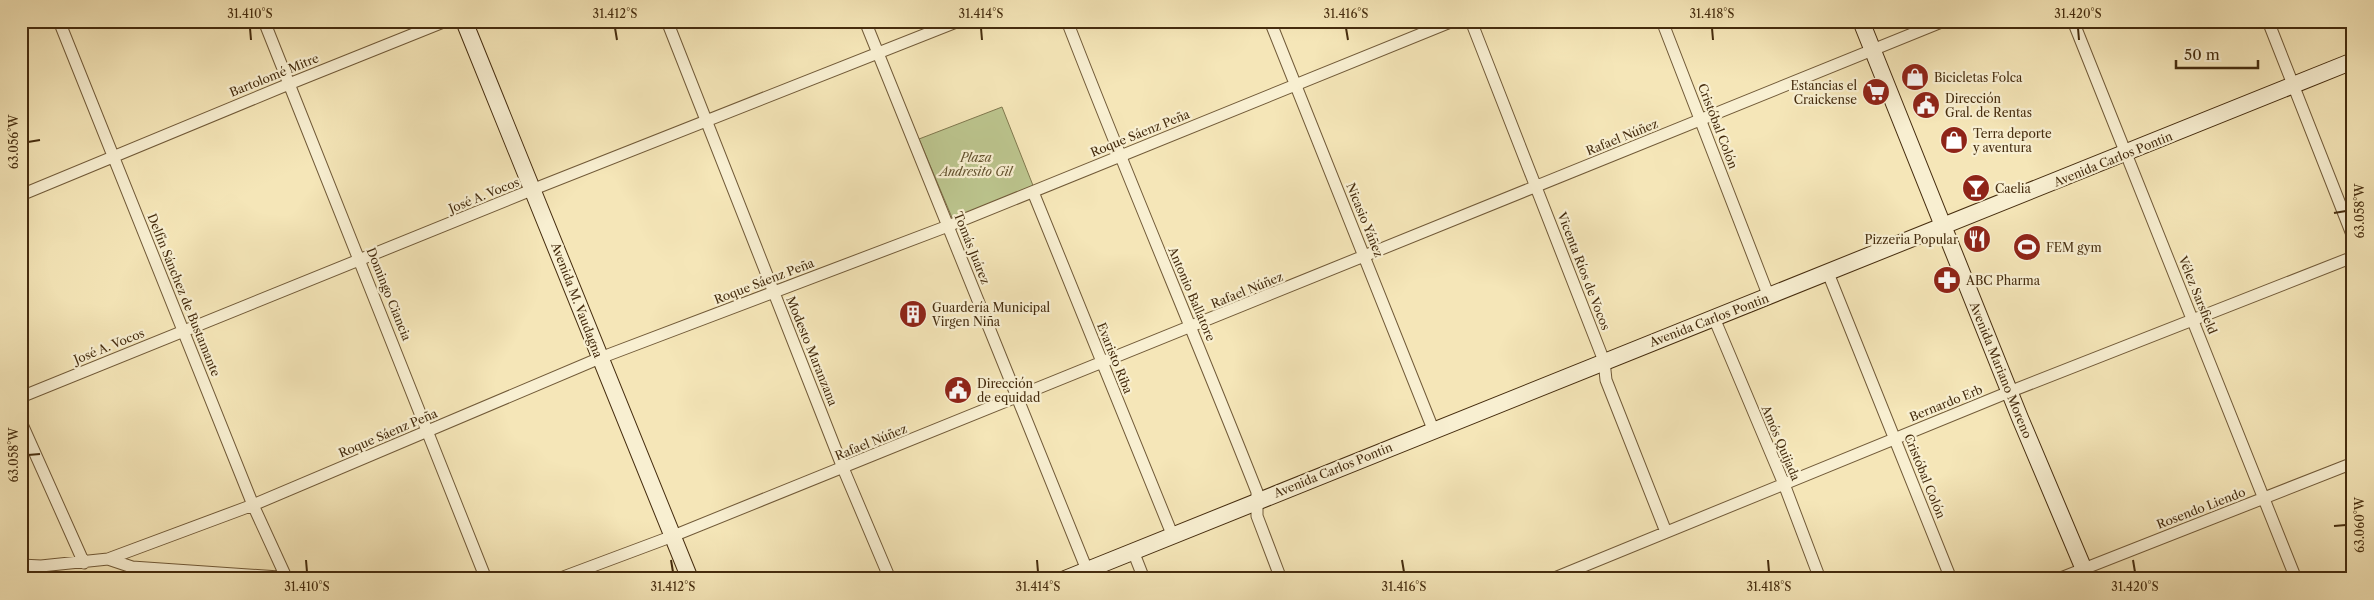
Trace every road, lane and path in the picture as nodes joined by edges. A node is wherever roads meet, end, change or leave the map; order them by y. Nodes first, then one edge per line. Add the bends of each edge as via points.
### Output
1 (59, 21) edge
2 (264, 21) edge
3 (446, 21) edge
4 (464, 21) edge
5 (667, 21) edge
6 (865, 21) edge
7 (959, 21) edge
8 (1067, 21) edge
9 (1270, 21) edge
10 (1453, 21) edge
11 (1471, 21) edge
12 (1662, 21) edge
13 (1861, 21) edge
14 (1944, 21) edge
15 (2073, 21) edge
16 (2268, 21) edge
17 (1873, 50) junction
18 (878, 55) junction
19 (2353, 61) edge
20 (289, 84) junction
21 (1296, 85) junction
22 (2293, 86) junction
23 (1701, 120) junction
24 (706, 122) junction
25 (2126, 154) junction
26 (1119, 157) junction
27 (115, 158) junction
28 (1537, 187) junction
29 (534, 189) junction
30 (1033, 192) junction
31 (21, 195) edge
32 (948, 226) junction
33 (1943, 226) junction
34 (2353, 237) edge
35 (1365, 256) junction
36 (2353, 258) edge
37 (360, 259) junction
38 (1828, 273) junction
39 (774, 292) junction
40 (1769, 297) junction
41 (1714, 318) junction
42 (2193, 321) junction
43 (1192, 327) junction
44 (183, 330) junction
45 (600, 358) junction
46 (1604, 361) junction
47 (1102, 363) junction
48 (2009, 392) junction
49 (21, 397) edge
50 (1019, 398) junction
51 (21, 422) edge
52 (1434, 429) junction
53 (428, 430) junction
54 (1895, 438) junction
55 (2353, 463) edge
56 (843, 468) junction
57 (1784, 484) junction
58 (2264, 498) junction
59 (1256, 500) junction
60 (253, 505) junction
61 (1666, 532) junction
62 (1172, 534) junction
63 (673, 536) junction
64 (1133, 551) junction
65 (108, 559) junction
66 (84, 563) junction
67 (21, 565) edge
68 (1087, 570) junction
69 (2086, 574) edge
70 (286, 577) junction
71 (308, 579) edge
72 (486, 579) edge
73 (558, 579) edge
74 (690, 579) edge
75 (890, 579) edge
76 (1065, 579) edge
77 (1144, 579) edge
78 (1281, 579) edge
79 (1552, 579) edge
80 (1820, 579) edge
81 (1951, 579) edge
82 (2058, 579) edge
83 (2296, 579) edge

1 - 27 street, Delfín Sánchez de Bustamante
2 - 20 street, Domingo Ciancia
3 - 20 street, Bartolomé Mitre
4 - 29 main road, Avenida M. Vaudagna
5 - 24 street, Modesto Maranzana
6 - 18 street, Tomás Juárez
7 - 18 street, José A. Vocos
8 - 26 street, Antonio Ballatore
9 - 21 street, Nicasio Yáñez
10 - 21 street, Roque Sáenz Peña
11 - 28 street, Vicenta Ríos de Vocos
12 - 23 street, Cristóbal Colón
13 - 17 main road, Avenida Mariano Moreno
14 - 17 street, Rafael Núñez
15 - 25 street, Vélez Sarsfield
16 - 22 street
17 - 23 street, Rafael Núñez
17 - 33 main road, Avenida Mariano Moreno
18 - 24 street, José A. Vocos
18 - 32 street, Tomás Juárez
19 - 22 main road, Avenida Carlos Pontin
20 - 27 street, Bartolomé Mitre
20 - 37 street, Domingo Ciancia
21 - 26 street, Roque Sáenz Peña
21 - 35 street, Nicasio Yáñez
22 - 25 main road, Avenida Carlos Pontin
22 - 34 street
23 - 28 street, Rafael Núñez
23 - 40 street, Cristóbal Colón
24 - 29 street, José A. Vocos
24 - 39 street, Modesto Maranzana
25 - 33 main road, Avenida Carlos Pontin
25 - 42 street, Vélez Sarsfield
26 - 30 street, Roque Sáenz Peña
26 - 43 street, Antonio Ballatore
27 - 31 street, Bartolomé Mitre
27 - 44 street, Delfín Sánchez de Bustamante
28 - 35 street, Rafael Núñez
28 - 46 street, Vicenta Ríos de Vocos
29 - 37 street, José A. Vocos
29 - 45 main road, Avenida M. Vaudagna
30 - 32 street, Roque Sáenz Peña
30 - 47 street, Evaristo Riba
32 - 39 street, Roque Sáenz Peña
32 - 50 street, Tomás Juárez
33 - 38 main road, Avenida Carlos Pontin
33 - 48 main road, Avenida Mariano Moreno
35 - 43 street, Rafael Núñez
35 - 52 street, Nicasio Yáñez
36 - 42 street, Bernardo Erb
37 - 44 street, José A. Vocos
37 - 53 street, Domingo Ciancia
38 - 40 main road, Avenida Carlos Pontin
38 - 54 street, Cristóbal Colón
39 - 45 street, Roque Sáenz Peña
39 - 56 street, Modesto Maranzana
40 - 41 main road, Avenida Carlos Pontin
41 - 46 main road, Avenida Carlos Pontin
41 - 57 street, Amós Quijada
42 - 48 street, Bernardo Erb
42 - 58 street, Vélez Sarsfield
43 - 47 street, Rafael Núñez
43 - 59 street, Antonio Ballatore via 1257,492
44 - 49 street, José A. Vocos
44 - 60 street, Delfín Sánchez de Bustamante
45 - 53 street, Roque Sáenz Peña
45 - 63 main road, Avenida M. Vaudagna
46 - 52 main road, Avenida Carlos Pontin
46 - 61 street, Vicenta Ríos de Vocos via 1606,380
47 - 50 street, Rafael Núñez
47 - 62 street, Evaristo Riba
48 - 54 street, Bernardo Erb
48 - 69 main road, Avenida Mariano Moreno
50 - 56 street, Rafael Núñez
50 - 68 street, Tomás Juárez
51 - 66 street
52 - 59 main road, Avenida Carlos Pontin
53 - 60 street, Roque Sáenz Peña
53 - 72 street, Domingo Ciancia
54 - 57 street, Bernardo Erb
54 - 81 street, Cristóbal Colón
55 - 58 street, Rosendo Liendo
56 - 63 street, Rafael Núñez
56 - 75 street, Modesto Maranzana
57 - 61 street, Bernardo Erb
57 - 80 street, Amós Quijada
58 - 69 street, Rosendo Liendo
58 - 83 street, Vélez Sarsfield
59 - 62 main road, Avenida Carlos Pontin
59 - 78 street, Antonio Ballatore via 1257,516
60 - 65 street, Roque Sáenz Peña
60 - 70 street, Delfín Sánchez de Bustamante
61 - 79 street, Bernardo Erb
62 - 64 main road, Avenida Carlos Pontin
63 - 73 street, Rafael Núñez
63 - 74 main road, Avenida M. Vaudagna
64 - 68 main road, Avenida Carlos Pontin
64 - 77 street
65 - 66 street, Roque Sáenz Peña
65 - 70 street via 132,567
66 - 67 street, Roque Sáenz Peña
68 - 76 main road, Avenida Carlos Pontin
69 - 82 street, Rosendo Liendo
70 - 71 street

